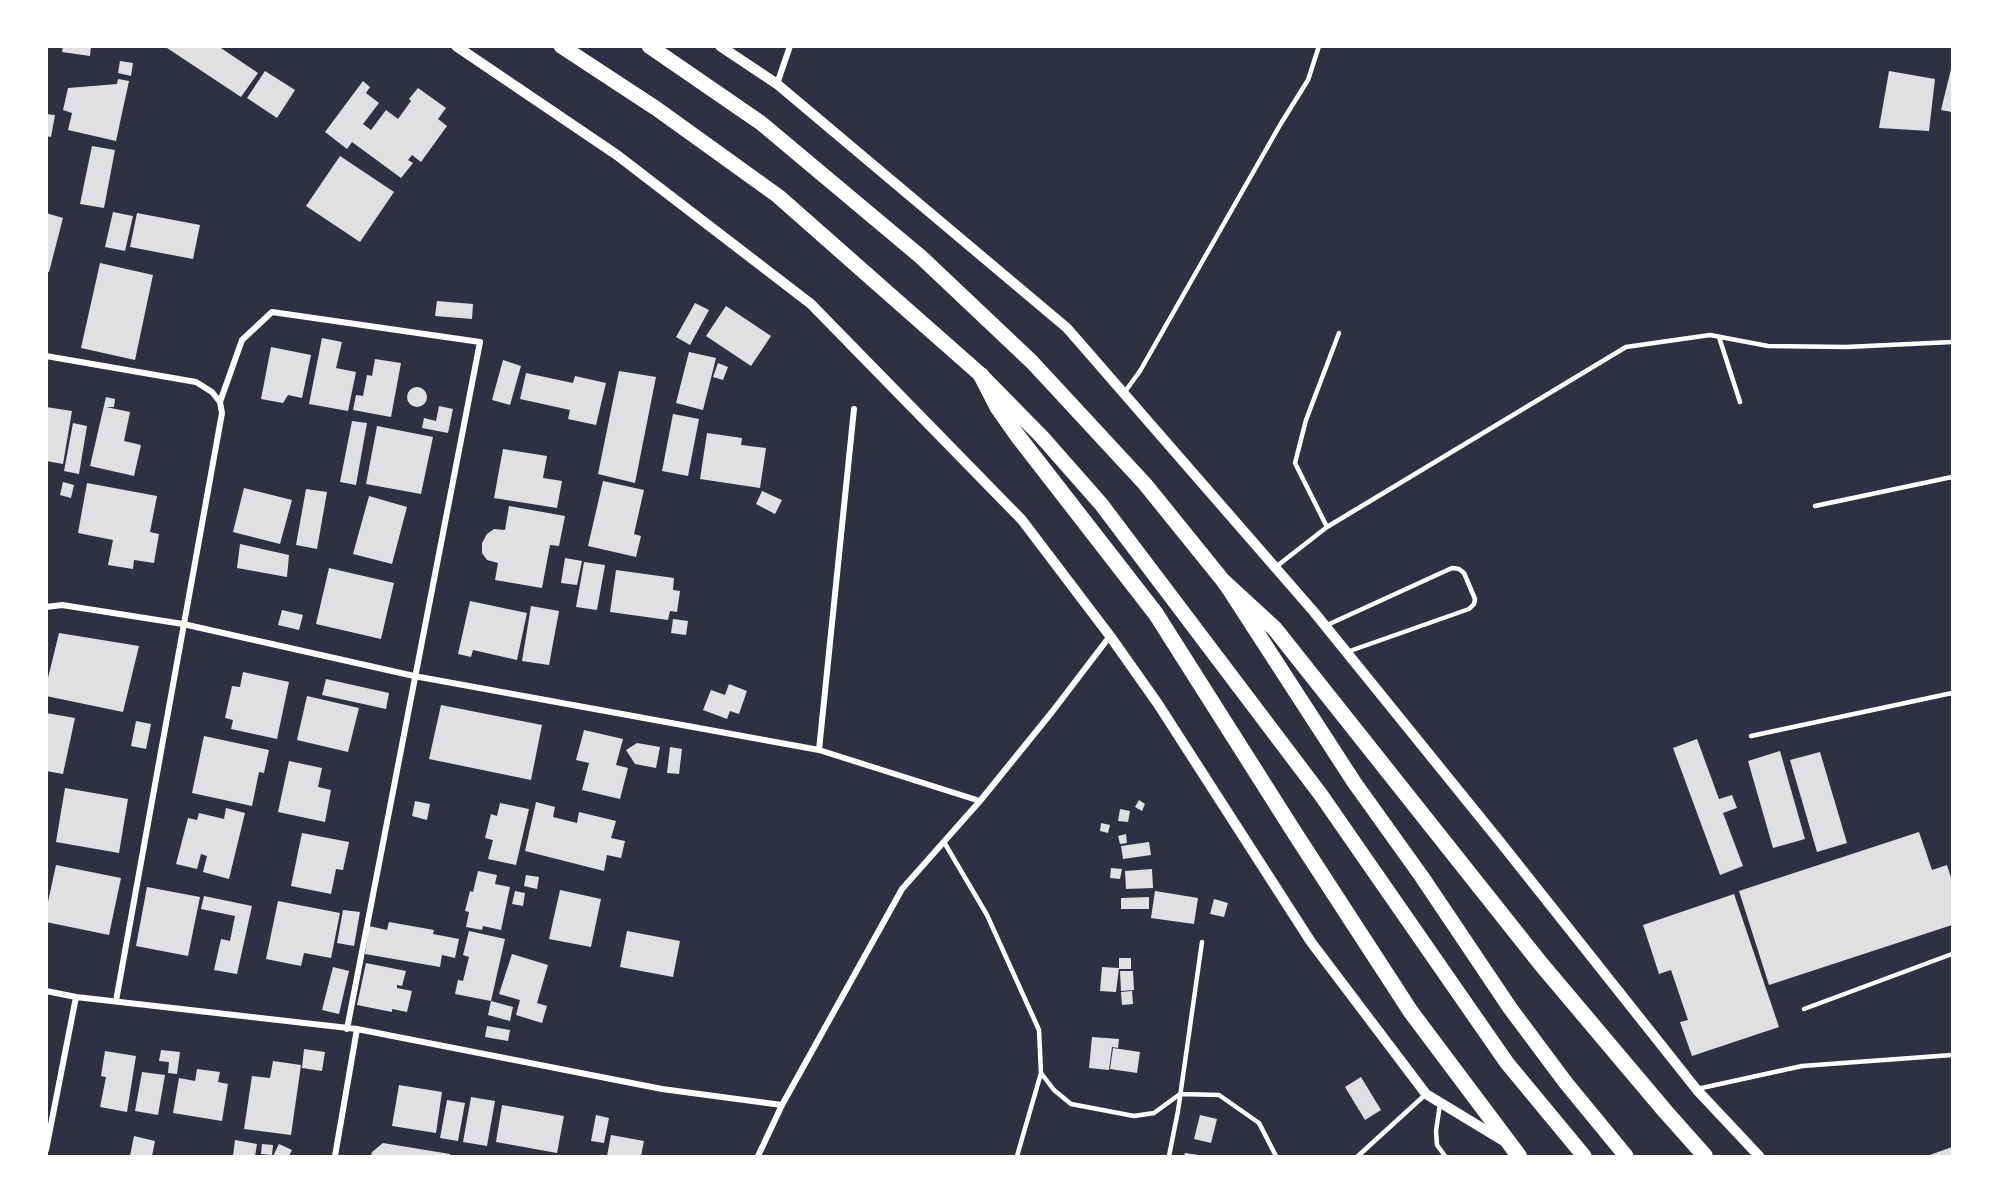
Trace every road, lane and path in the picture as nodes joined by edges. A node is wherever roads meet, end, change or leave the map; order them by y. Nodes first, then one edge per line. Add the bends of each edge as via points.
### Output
1 (456, 46) edge
2 (561, 46) edge
3 (649, 46) edge
4 (720, 46) edge
5 (790, 46) edge
6 (1319, 46) edge
7 (777, 84) junction
8 (1339, 333) dead end
9 (1719, 336) junction
10 (1953, 342) edge
11 (46, 356) edge
12 (981, 375) junction
13 (1124, 393) junction
14 (220, 402) junction
15 (1740, 402) dead end
16 (854, 409) dead end
17 (1953, 477) edge
18 (1815, 506) dead end
19 (1327, 527) junction
20 (1275, 568) junction
21 (1225, 583) junction
22 (46, 607) edge
23 (183, 624) junction
24 (1325, 626) junction
25 (1110, 636) junction
26 (1347, 652) junction
27 (414, 676) junction
28 (1953, 693) edge
29 (1751, 736) dead end
30 (819, 750) junction
31 (980, 801) junction
32 (944, 842) junction
33 (1202, 942) dead end
34 (1953, 954) edge
35 (46, 991) edge
36 (76, 996) junction
37 (116, 1001) junction
38 (1804, 1009) dead end
39 (347, 1029) junction
40 (357, 1029) junction
41 (1953, 1055) edge
42 (1041, 1073) junction
43 (1697, 1090) junction
44 (1180, 1094) junction
45 (1426, 1094) junction
46 (1440, 1104) junction
47 (782, 1105) junction
48 (1508, 1143) junction
49 (46, 1150) edge
50 (335, 1156) edge
51 (758, 1156) edge
52 (1017, 1156) edge
53 (1169, 1156) edge
54 (1276, 1156) edge
55 (1358, 1156) edge
56 (1445, 1156) edge
57 (1519, 1156) edge
58 (1584, 1156) edge
59 (1626, 1156) edge
60 (1705, 1156) edge
61 (1759, 1156) edge

1 - 25 street via 617,155 811,304 1022,520
2 - 12 highway via 778,196
3 - 21 highway via 761,123 921,256 1032,362 1146,484
4 - 7 street
5 - 7 street
6 - 13 lane via 1308,80
7 - 13 street via 1066,327
8 - 19 lane via 1306,420 1295,463
9 - 10 lane via 1768,346
9 - 15 lane
9 - 19 lane via 1626,346
11 - 14 street via 196,382
12 - 48 highway via 1017,435 1156,614 1411,1012
12 - 58 highway via 1101,504 1321,795 1507,1063
13 - 20 street
14 - 23 street via 222,413
14 - 27 street via 242,340 272,312 480,342
16 - 30 street
17 - 18 lane
19 - 20 lane
20 - 24 street
21 - 59 highway via 1354,782 1510,1008
21 - 60 highway via 1275,629 1541,964
22 - 23 street via 62,605
23 - 27 street
23 - 37 street
24 - 26 street
24 - 26 lane via 1452,568 1464,573 1475,599 1469,609
25 - 31 street
25 - 45 street via 1311,942
26 - 43 street
27 - 30 street
27 - 39 street
28 - 29 lane
30 - 31 street
31 - 32 street
32 - 42 lane via 987,915 1039,1030
32 - 47 street via 902,890
33 - 44 lane
34 - 38 lane
35 - 36 street
36 - 37 street
36 - 49 street
37 - 39 street
39 - 40 street
40 - 47 street via 662,1089
40 - 50 street
41 - 43 lane via 1802,1066
42 - 44 lane via 1071,1104 1134,1116 1155,1113
42 - 52 lane
43 - 61 street
44 - 53 lane
44 - 54 lane via 1219,1095 1259,1124
45 - 46 street
45 - 55 lane
46 - 48 street
46 - 56 lane via 1437,1145
47 - 51 street
48 - 57 highway

